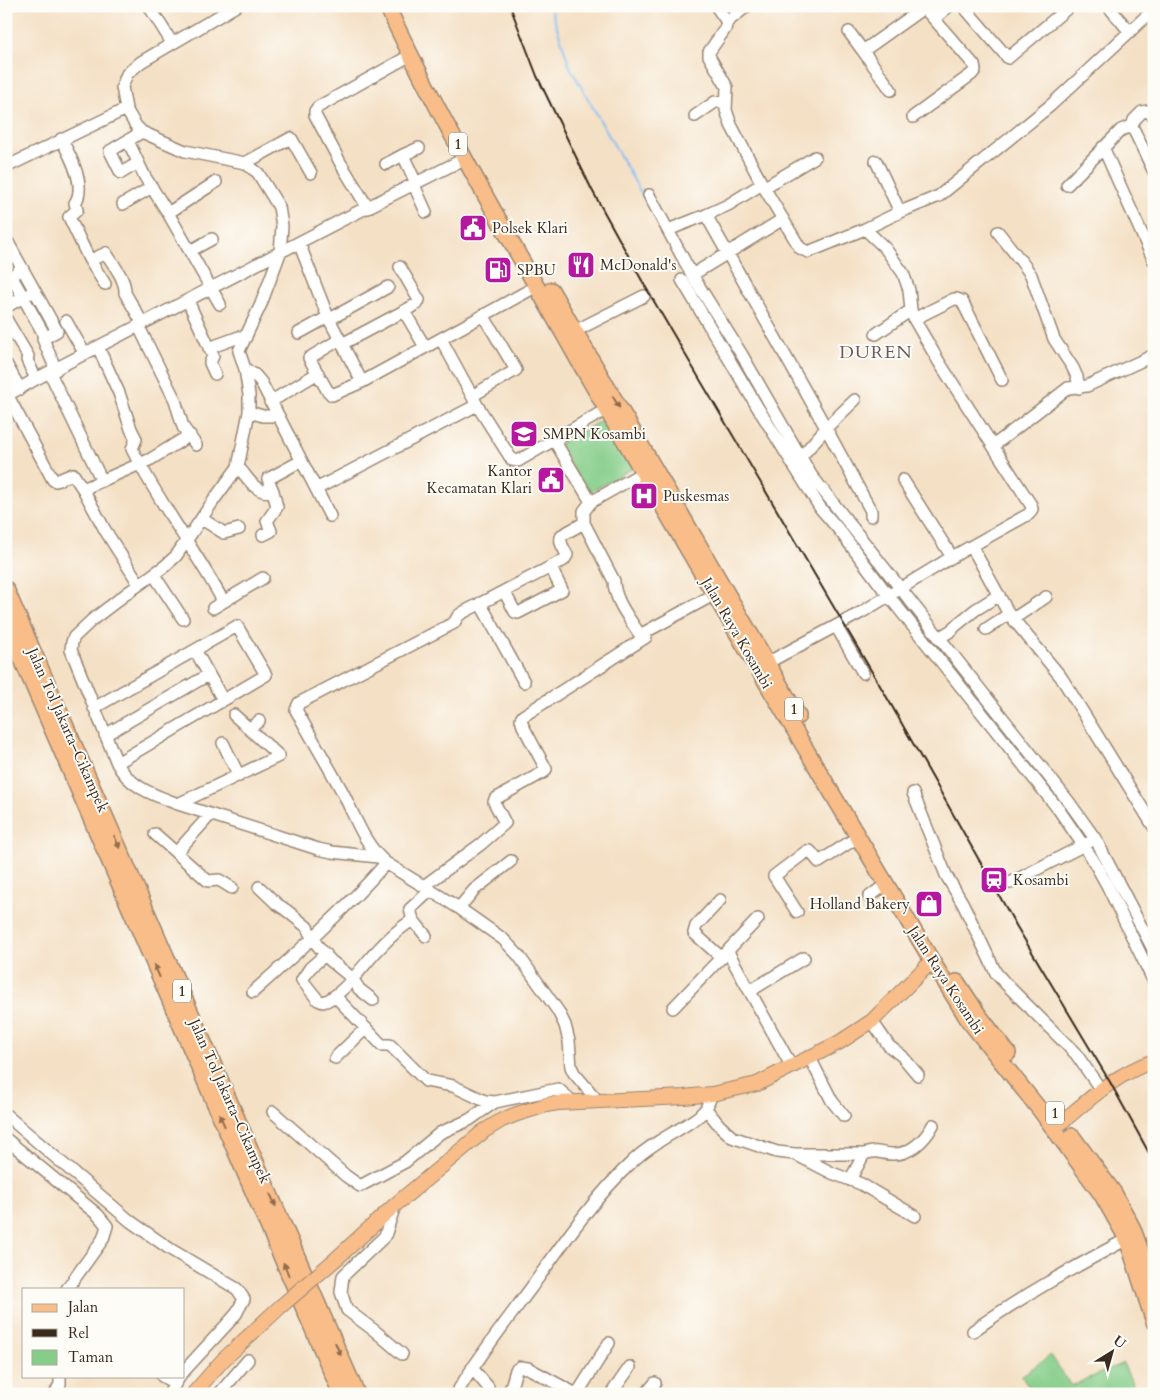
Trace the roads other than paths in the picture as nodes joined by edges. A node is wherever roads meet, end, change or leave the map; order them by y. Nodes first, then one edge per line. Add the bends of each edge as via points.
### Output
1 (149, 6) edge
2 (236, 6) edge
3 (387, 6) edge
4 (397, 6) edge
5 (716, 6) edge
6 (747, 6) edge
7 (950, 6) edge
8 (962, 6) edge
9 (1070, 6) edge
10 (1108, 6) edge
11 (1154, 9) edge
12 (934, 19) junction
13 (727, 22) junction
14 (849, 32) dead end
15 (1130, 32) junction
16 (172, 43) junction
17 (863, 51) junction
18 (410, 55) junction
19 (891, 90) dead end
20 (725, 102) junction
21 (126, 108) junction
22 (695, 116) dead end
23 (1154, 116) edge
24 (913, 117) dead end
25 (1132, 126) junction
26 (142, 132) junction
27 (62, 139) junction
28 (128, 141) junction
29 (1104, 147) junction
30 (419, 148) dead end
31 (1144, 152) junction
32 (403, 156) junction
33 (815, 157) dead end
34 (466, 158) junction
35 (1154, 160) edge
36 (876, 161) dead end
37 (138, 163) junction
38 (245, 163) junction
39 (386, 164) dead end
40 (6, 168) edge
41 (1154, 172) edge
42 (311, 173) dead end
43 (216, 182) dead end
44 (415, 184) junction
45 (1067, 185) dead end
46 (764, 186) junction
47 (152, 188) junction
48 (649, 196) dead end
49 (123, 204) dead end
50 (368, 208) junction
51 (426, 212) dead end
52 (900, 212) junction
53 (168, 213) junction
54 (706, 215) junction
55 (783, 219) junction
56 (865, 229) junction
57 (668, 230) junction
58 (998, 232) dead end
59 (6, 239) edge
60 (212, 239) dead end
61 (1150, 242) edge
62 (298, 243) junction
63 (190, 251) junction
64 (280, 253) junction
65 (727, 253) junction
66 (91, 260) junction
67 (1154, 261) edge
68 (400, 267) dead end
69 (21, 268) junction
70 (687, 277) junction
71 (537, 280) junction
72 (105, 284) dead end
73 (388, 288) dead end
74 (211, 290) junction
75 (34, 291) junction
76 (644, 296) dead end
77 (23, 298) junction
78 (188, 301) junction
79 (220, 304) dead end
80 (6, 307) edge
81 (404, 311) junction
82 (912, 314) junction
83 (483, 315) junction
84 (329, 318) junction
85 (6, 319) edge
86 (66, 321) dead end
87 (141, 326) junction
88 (575, 331) junction
89 (299, 333) dead end
90 (876, 334) dead end
91 (246, 337) junction
92 (43, 339) junction
93 (441, 339) junction
94 (341, 342) junction
95 (98, 347) junction
96 (425, 347) junction
97 (209, 348) junction
98 (85, 354) junction
99 (1154, 355) edge
100 (6, 364) edge
101 (245, 369) junction
102 (53, 371) junction
103 (318, 373) junction
104 (215, 374) dead end
105 (36, 379) junction
106 (1002, 380) dead end
107 (362, 382) junction
108 (1079, 388) junction
109 (20, 389) junction
110 (7, 396) edge
111 (474, 400) junction
112 (855, 400) dead end
113 (273, 408) junction
114 (607, 409) junction
115 (249, 412) junction
116 (826, 428) junction
117 (190, 435) junction
118 (554, 440) junction
119 (196, 445) dead end
120 (993, 446) junction
121 (300, 461) junction
122 (139, 464) junction
123 (800, 464) junction
124 (238, 467) junction
125 (648, 470) junction
126 (903, 480) dead end
127 (102, 481) junction
128 (316, 489) junction
129 (83, 490) junction
130 (273, 491) junction
131 (591, 502) junction
132 (330, 516) dead end
133 (871, 516) dead end
134 (202, 519) junction
135 (584, 523) junction
136 (240, 529) dead end
137 (263, 535) dead end
138 (187, 540) junction
139 (972, 547) junction
140 (952, 557) junction
141 (551, 568) junction
142 (154, 574) junction
143 (263, 578) dead end
144 (139, 584) junction
145 (6, 589) edge
146 (504, 591) junction
147 (893, 592) junction
148 (715, 594) junction
149 (999, 596) junction
150 (1046, 597) dead end
151 (223, 601) junction
152 (480, 604) junction
153 (213, 608) dead end
154 (1011, 616) junction
155 (183, 619) dead end
156 (6, 623) edge
157 (836, 626) junction
158 (986, 629) dead end
159 (646, 637) dead end
160 (939, 638) junction
161 (195, 650) junction
162 (767, 663) junction
163 (863, 673) dead end
164 (208, 675) junction
165 (524, 682) dead end
166 (222, 700) junction
167 (94, 708) junction
168 (234, 715) dead end
169 (259, 721) dead end
170 (249, 730) junction
171 (105, 735) junction
172 (223, 743) dead end
173 (116, 763) junction
174 (239, 776) junction
175 (913, 793) dead end
176 (178, 804) junction
177 (210, 815) junction
178 (1154, 827) edge
179 (155, 834) dead end
180 (858, 837) junction
181 (1090, 842) junction
182 (176, 854) junction
183 (382, 860) junction
184 (511, 861) dead end
185 (1010, 883) dead end
186 (886, 884) junction
187 (259, 887) dead end
188 (232, 888) dead end
189 (427, 888) junction
190 (869, 898) dead end
191 (720, 900) dead end
192 (459, 908) junction
193 (796, 912) dead end
194 (758, 919) dead end
195 (413, 920) junction
196 (426, 936) dead end
197 (312, 938) junction
198 (1154, 951) edge
199 (326, 954) junction
200 (725, 955) junction
201 (804, 958) dead end
202 (932, 961) junction
203 (352, 978) junction
204 (1154, 982) edge
205 (750, 991) junction
206 (253, 992) dead end
207 (335, 996) junction
208 (373, 1000) dead end
209 (673, 1008) dead end
210 (872, 1021) junction
211 (366, 1028) junction
212 (335, 1058) dead end
213 (810, 1058) junction
214 (1154, 1060) edge
215 (792, 1067) junction
216 (574, 1073) junction
217 (918, 1075) dead end
218 (558, 1089) junction
219 (1101, 1090) junction
220 (712, 1094) junction
221 (597, 1100) junction
222 (495, 1102) junction
223 (573, 1102) junction
224 (706, 1109) junction
225 (273, 1112) dead end
226 (6, 1115) edge
227 (844, 1116) dead end
228 (1062, 1122) junction
229 (933, 1125) dead end
230 (6, 1139) edge
231 (795, 1154) junction
232 (864, 1154) junction
233 (850, 1180) junction
234 (395, 1205) junction
235 (915, 1216) dead end
236 (1127, 1239) junction
237 (68, 1288) edge
238 (1154, 1288) edge
239 (1154, 1322) edge
240 (973, 1331) dead end
241 (609, 1343) dead end
242 (402, 1354) dead end
243 (248, 1360) dead end
244 (630, 1367) dead end
245 (472, 1368) junction
246 (185, 1370) edge
247 (60, 1378) edge
248 (177, 1379) edge
249 (655, 1383) dead end
250 (488, 1387) dead end
251 (510, 1393) edge
252 (55, 1394) edge
253 (168, 1394) edge
254 (193, 1394) edge
255 (219, 1394) edge
256 (341, 1394) edge
257 (357, 1394) edge
258 (456, 1394) edge
259 (577, 1394) edge
260 (611, 1394) edge
261 (646, 1394) edge

1 - 16 street
2 - 16 street
3 - 18 highway, Jalan Raya Kosambi / 1
4 - 71 highway, Jalan Raya Kosambi / 1
5 - 13 street
6 - 13 street
7 - 12 street
8 - 9 street via 1008,58
10 - 15 street
11 - 15 street
12 - 17 street via 922,9
12 - 24 street via 975,70
13 - 20 street via 709,54 727,87
14 - 17 street
15 - 52 street via 1051,105 948,190
16 - 21 street via 127,74 122,87
17 - 19 street
18 - 34 highway, Jalan Raya Kosambi / 1
18 - 50 street via 315,111 341,164
20 - 22 street via 712,103
20 - 46 street via 731,125
21 - 26 street
21 - 27 street
23 - 25 street via 1147,111 1142,112
25 - 29 street via 1121,130
25 - 31 street
26 - 28 street
26 - 38 street via 184,150
27 - 40 street
27 - 66 street via 74,164 80,190 75,203 77,210 69,217
28 - 37 street
28 - 37 street via 111,149 109,154 121,173
29 - 45 street
29 - 61 street
30 - 32 street
31 - 35 street
31 - 41 street
32 - 39 street
32 - 44 street
33 - 46 street
34 - 44 street
34 - 71 highway, Jalan Raya Kosambi / 1
36 - 52 street
37 - 47 street
38 - 42 street via 291,138
38 - 64 street via 258,173 279,207 282,226
43 - 53 street
44 - 50 street
44 - 51 street
46 - 54 street
46 - 55 street
47 - 49 street
47 - 53 street
48 - 57 street
50 - 62 street
52 - 56 street
53 - 63 street
54 - 57 street
54 - 65 street
55 - 56 street via 800,248 806,252
55 - 65 street
56 - 82 street via 885,248 903,273
57 - 70 street
58 - 108 street via 1031,275 1054,339 1078,377
59 - 69 street
60 - 63 street
61 - 67 street
62 - 64 street
62 - 84 street
63 - 74 street
64 - 74 street
64 - 91 street
65 - 70 street
65 - 116 street
66 - 72 street
66 - 87 street via 106,253
68 - 81 street via 419,300
69 - 75 street
69 - 77 street via 13,279
70 - 123 street
71 - 83 street
71 - 88 highway, Jalan Raya Kosambi / 1
71 - 114 highway, Jalan Raya Kosambi / 1
73 - 84 street
74 - 78 street
74 - 79 street
75 - 77 street
75 - 92 street via 57,331
76 - 88 street
77 - 80 street
77 - 92 street via 42,331
78 - 87 street
78 - 97 street
81 - 94 street
81 - 96 street
82 - 90 street
82 - 106 street via 954,299 960,300
82 - 120 street
83 - 93 street
83 - 111 street via 516,370
84 - 89 street
84 - 94 street
85 - 105 street via 28,356
86 - 98 street
87 - 95 street
87 - 117 street via 175,400 183,427
88 -> 125 highway, Jalan Raya Kosambi / 1
91 - 97 street
91 - 101 street via 239,351
92 - 102 street
93 - 96 street
93 - 111 street
94 - 103 street via 310,356
94 - 107 street
95 - 98 street
95 - 122 street via 136,439 132,449
96 - 107 street
97 - 104 street
98 - 102 street
99 - 108 street
100 - 109 street
101 - 113 street via 258,379
101 - 115 street via 250,395
102 - 105 street
102 - 127 street
103 - 107 street via 332,395
103 - 113 street
105 - 109 street
108 - 120 street via 1068,388 1062,392
109 - 110 street
110 - 129 street via 54,480 72,474
111 - 118 street via 512,460 518,461
111 - 128 street
112 - 116 street
113 - 115 street via 263,416
113 - 121 street
114 - 118 street
114 - 125 highway, Jalan Raya Kosambi / 1
115 - 124 street
116 - 123 street
116 - 133 street
117 - 119 street
117 - 122 street
118 - 131 street
120 - 139 street via 1032,510
121 - 128 street
121 - 130 street via 268,479
122 - 127 street
122 - 138 street
123 - 147 street via 806,477
124 - 130 street via 255,488
124 - 134 street
125 - 131 street
125 - 148 highway, Jalan Raya Kosambi / 1
125 - 162 highway, Jalan Raya Kosambi / 1
126 - 140 street
127 - 129 street
128 - 132 street
129 - 144 street
130 - 137 street via 276,507 267,520 271,531
131 - 135 street via 584,511
134 - 136 street via 224,533
134 - 138 street
135 - 141 street via 562,534 560,540 566,557
135 - 148 street via 614,581 618,598 640,635
138 - 142 street via 176,556
138 - 151 street
139 - 140 street
139 - 149 street
140 - 147 street
141 - 146 street
141 - 146 street via 562,590 518,613
142 - 144 street
142 - 155 street
143 - 151 street
144 - 167 street via 92,620 72,642 71,650
145 -> 257 highway, Jalan Tol Jakarta–Cikampek / 1
146 - 152 street
147 - 157 street
147 - 160 street
147 - 181 street via 1059,810
148 - 180 highway, Jalan Raya Kosambi / 1
149 - 154 street
149 - 160 street
150 - 154 street
151 - 153 street
152 - 165 street
152 - 183 street via 458,616 454,623 297,706 296,710 362,833
154 - 158 street
154 - 178 street via 1061,677
256 -> 156 highway, Jalan Tol Jakarta–Cikampek / 1
157 - 162 street
157 - 163 street
159 - 189 street via 526,713 521,719 523,726 546,769 495,799 506,822
160 - 181 street via 1048,775
161 - 164 street
161 - 166 street via 224,638 238,627 266,675
161 - 167 street
162 - 228 highway, Jalan Raya Kosambi / 1 via 936,950 978,1014
164 - 166 street
164 - 171 street
166 - 173 street
167 - 171 street
168 - 170 street
169 - 170 street
170 - 174 street via 279,756
171 - 173 street
172 - 174 street
173 - 176 street via 138,787
174 - 176 street
175 - 219 street via 946,875 996,972 1076,1054
176 - 177 street
177 - 182 street
177 - 183 street via 318,849
179 - 182 street
180 - 186 highway, Jalan Raya Kosambi / 1
180 - 193 street via 819,862 807,851 774,876
181 - 185 street
181 - 198 street
181 - 204 street
182 - 188 street via 208,881 219,880
183 - 189 street
183 - 197 street via 354,899
184 - 192 street via 474,890
186 - 190 street
186 - 202 highway, Jalan Raya Kosambi / 1
187 - 197 street via 306,928
189 - 192 street
189 - 195 street via 410,909
191 - 200 street via 696,926 694,933
192 - 216 street via 511,948 558,1011 566,1025
194 - 200 street
195 - 196 street
195 - 203 street via 379,948
197 - 199 street
197 - 206 street
199 - 203 street
199 - 207 street via 302,977 302,982 319,1001 325,1002
200 - 205 street
200 - 209 street
201 - 205 street
202 - 210 main road
202 - 236 highway, Jalan Raya Kosambi / 1 via 969,1020 1102,1195
203 - 207 street
203 - 208 street via 359,990
205 - 215 street
207 - 211 street
210 - 213 main road
210 - 217 street via 889,1046
211 - 212 street
211 - 222 street via 382,1045 390,1045 426,1081 453,1086 485,1101
213 - 215 main road
213 - 227 street via 832,1101
214 - 219 main road via 1127,1072
215 - 220 main road via 757,1084
216 - 218 street
216 - 221 street
218 - 222 street
218 - 223 street
219 - 228 main road
220 - 221 main road
220 - 224 street
221 - 223 main road
222 - 225 street via 469,1120 440,1133 405,1162 362,1186 346,1176
223 - 234 main road via 546,1105 493,1125
224 - 231 street via 732,1137 776,1152
224 - 245 street via 640,1154 623,1171 561,1246
226 - 246 street via 130,1221 242,1294 244,1299 236,1314
228 - 238 highway, Jalan Raya Kosambi / 1 via 1114,1193 1133,1230
229 - 232 street via 924,1139 903,1153 877,1151
230 - 237 street via 98,1214 107,1226 103,1239
231 - 232 street
231 - 233 street
232 - 233 street
233 - 235 street
234 - 242 street via 384,1236 343,1276 341,1292 347,1310
234 - 254 main road, bridge via 222,1360
236 - 239 highway, Jalan Raya Kosambi / 1
236 - 240 street via 1010,1304
241 - 259 street
243 - 255 street
244 - 260 street
245 - 250 street
245 - 258 street
247 - 252 street
248 - 253 street
249 - 261 street
251 - 259 street via 516,1370 520,1367 528,1368

